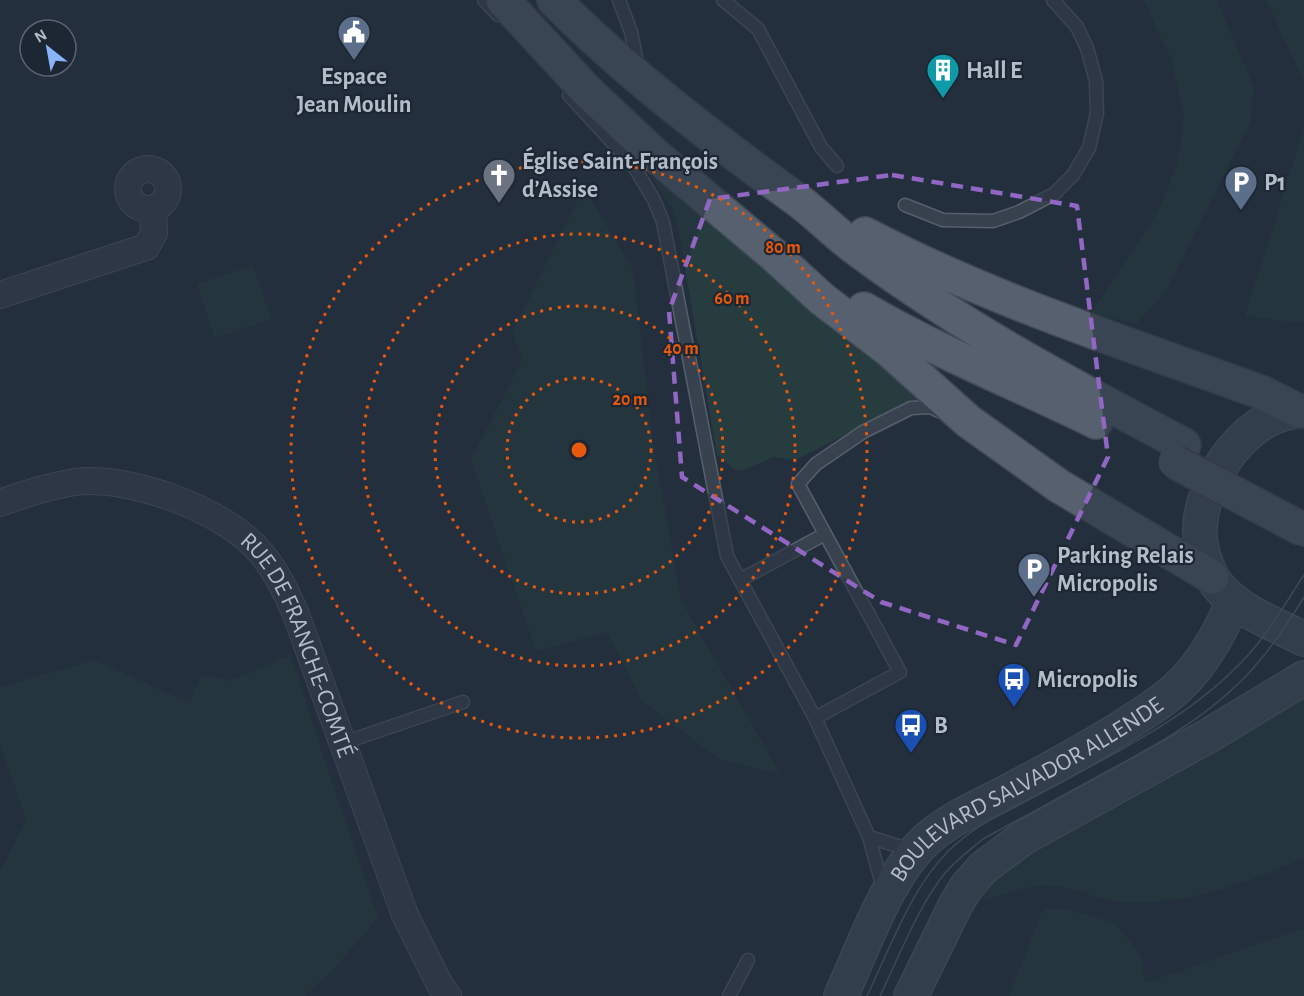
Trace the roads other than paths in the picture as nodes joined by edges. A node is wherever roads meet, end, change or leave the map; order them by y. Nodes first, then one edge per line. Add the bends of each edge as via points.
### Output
1 (484, 0) edge
2 (554, 0) edge
3 (619, 0) edge
4 (723, 0) edge
5 (1053, 0) edge
6 (505, 12) edge
7 (640, 78) junction
8 (558, 83) dead end
9 (837, 166) dead end
10 (801, 203) junction
11 (905, 205) dead end
12 (153, 209) dead end
13 (775, 256) junction
14 (0, 295) edge
15 (1301, 411) edge
16 (968, 421) junction
17 (1180, 454) junction
18 (0, 503) edge
19 (1304, 508) edge
20 (1304, 530) edge
21 (825, 534) junction
22 (1212, 576) junction
23 (740, 580) junction
24 (1234, 601) junction
25 (1304, 639) edge
26 (1304, 678) edge
27 (463, 702) dead end
28 (815, 718) junction
29 (343, 743) junction
30 (869, 837) junction
31 (915, 852) junction
32 (886, 898) junction
33 (748, 960) dead end
34 (448, 996) edge
35 (729, 996) edge
36 (841, 996) edge
37 (911, 996) edge

1 - 6 lane
2 - 7 main road
3 - 7 lane via 632,32
4 - 9 lane via 758,29 821,147
5 - 11 lane via 1077,27 1096,81 1097,113 1089,148 1073,175 1054,194 993,221 943,220
6 - 13 main road via 620,124
7 - 10 main road
8 - 23 lane via 633,165 663,222 727,556
10 - 15 main road via 952,276 1263,393
10 - 17 main road via 856,249 967,323
12 - 14 street via 154,233 146,247
13 - 16 main road
13 - 17 main road via 901,331 1072,410
15 - 22 street via 1281,415 1250,432 1218,470 1200,527 1202,550
16 - 21 lane via 930,407 910,408 863,432 816,464 798,484
16 - 22 main road via 1059,486
17 - 19 main road
17 - 20 main road, bridge
18 - 29 street, RUE DE FRANCHE-COMTÉ via 76,482 118,483 174,497 230,525 260,551 280,578
21 - 23 lane
21 - 28 lane via 900,672
22 - 24 street
23 - 28 lane
24 - 25 street
24 - 31 street, BOULEVARD SALVADOR ALLENDE via 1204,657 1170,694 1072,758 958,817
26 - 37 street, BOULEVARD SALVADOR ALLENDE via 1023,838 984,867 956,904
27 - 29 lane
28 - 30 lane
29 - 34 street, RUE DE FRANCHE-COMTÉ via 405,915
30 - 31 lane
30 - 32 lane
31 - 32 street, BOULEVARD SALVADOR ALLENDE
32 - 36 street, BOULEVARD SALVADOR ALLENDE
33 - 35 lane

